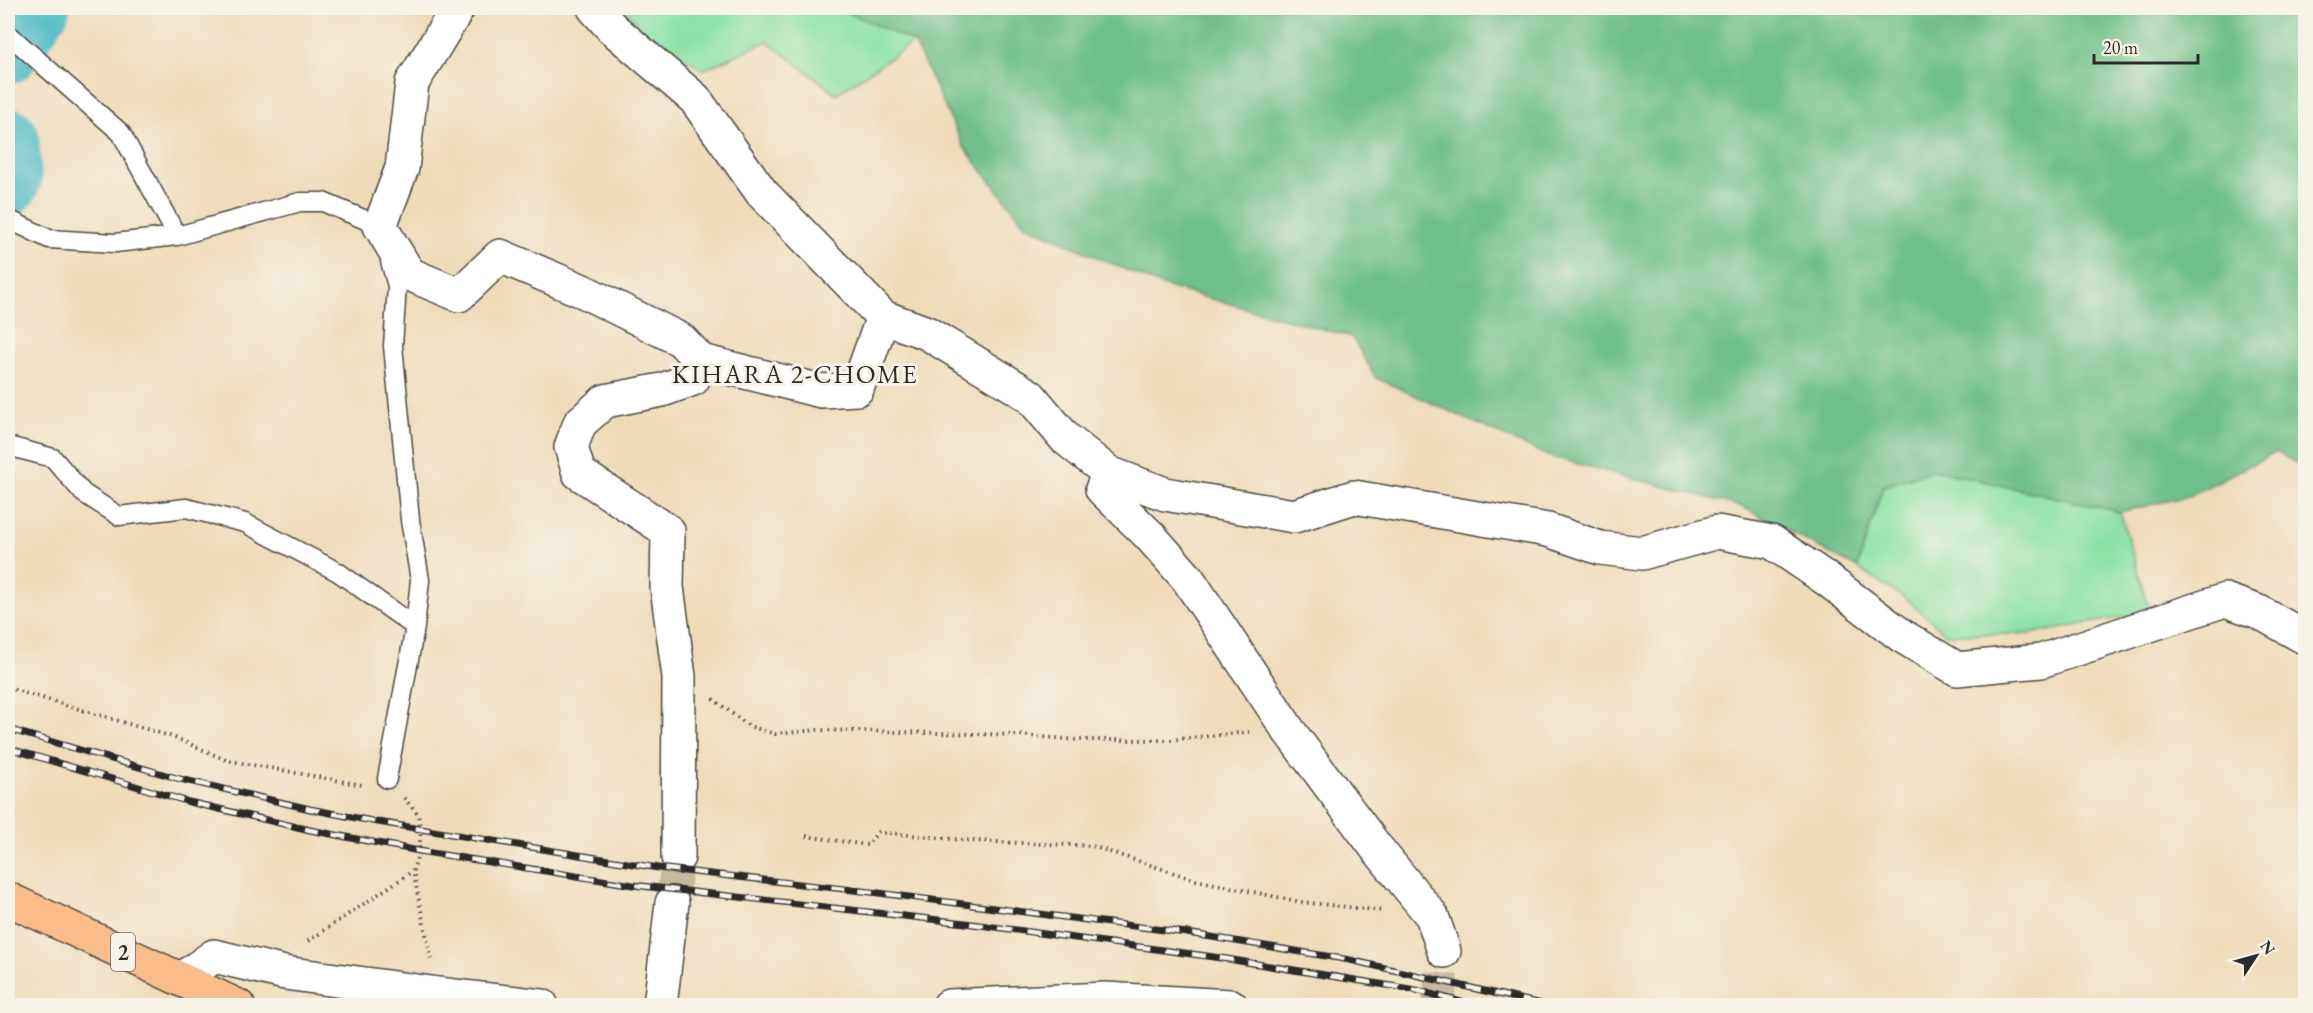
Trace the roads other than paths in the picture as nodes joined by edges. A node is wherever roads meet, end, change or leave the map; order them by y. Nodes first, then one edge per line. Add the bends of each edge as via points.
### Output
1 (458, 8) edge
2 (594, 8) edge
3 (8, 34) edge
4 (8, 219) edge
5 (380, 226) junction
6 (177, 236) junction
7 (883, 317) junction
8 (701, 361) junction
9 (8, 446) edge
10 (1109, 473) junction
11 (415, 627) junction
12 (2306, 638) edge
13 (387, 779) road end
14 (678, 857) tunnel mouth
15 (8, 899) edge
16 (672, 903) tunnel mouth
17 (1444, 951) tunnel mouth
18 (182, 979) junction
19 (238, 1005) edge
20 (542, 1005) edge
21 (660, 1005) edge
22 (949, 1005) edge
23 (1231, 1005) edge

1 - 5 street via 412,83 402,168
2 - 7 street via 695,99 762,193
3 - 6 lane via 121,133
4 - 6 lane via 50,239 115,243
5 - 6 lane via 323,202 300,202
5 - 8 street via 410,274 459,295 500,256 585,292 681,340
5 - 11 lane via 397,286 393,346 410,520 420,580
7 - 8 street via 857,389 821,391
7 - 10 street via 927,333 1030,396 1065,438
8 - 14 street via 693,379 662,390 605,400 580,423 571,447 579,473 668,531 667,587 679,676
9 - 11 lane via 52,458 83,493 119,516 186,508 245,523 338,572
10 - 12 street via 1165,495 1294,516 1354,497 1548,530 1599,548 1642,553 1717,532 1772,542 1902,636 1957,669 2041,661 2225,600 2259,612
10 - 17 street via 1102,489 1188,579 1289,730 1432,916
11 - 13 lane
15 - 18 highway, 2
16 - 21 street
18 - 19 highway, 2
18 - 20 street via 214,956 285,973
22 - 23 street via 1105,999

